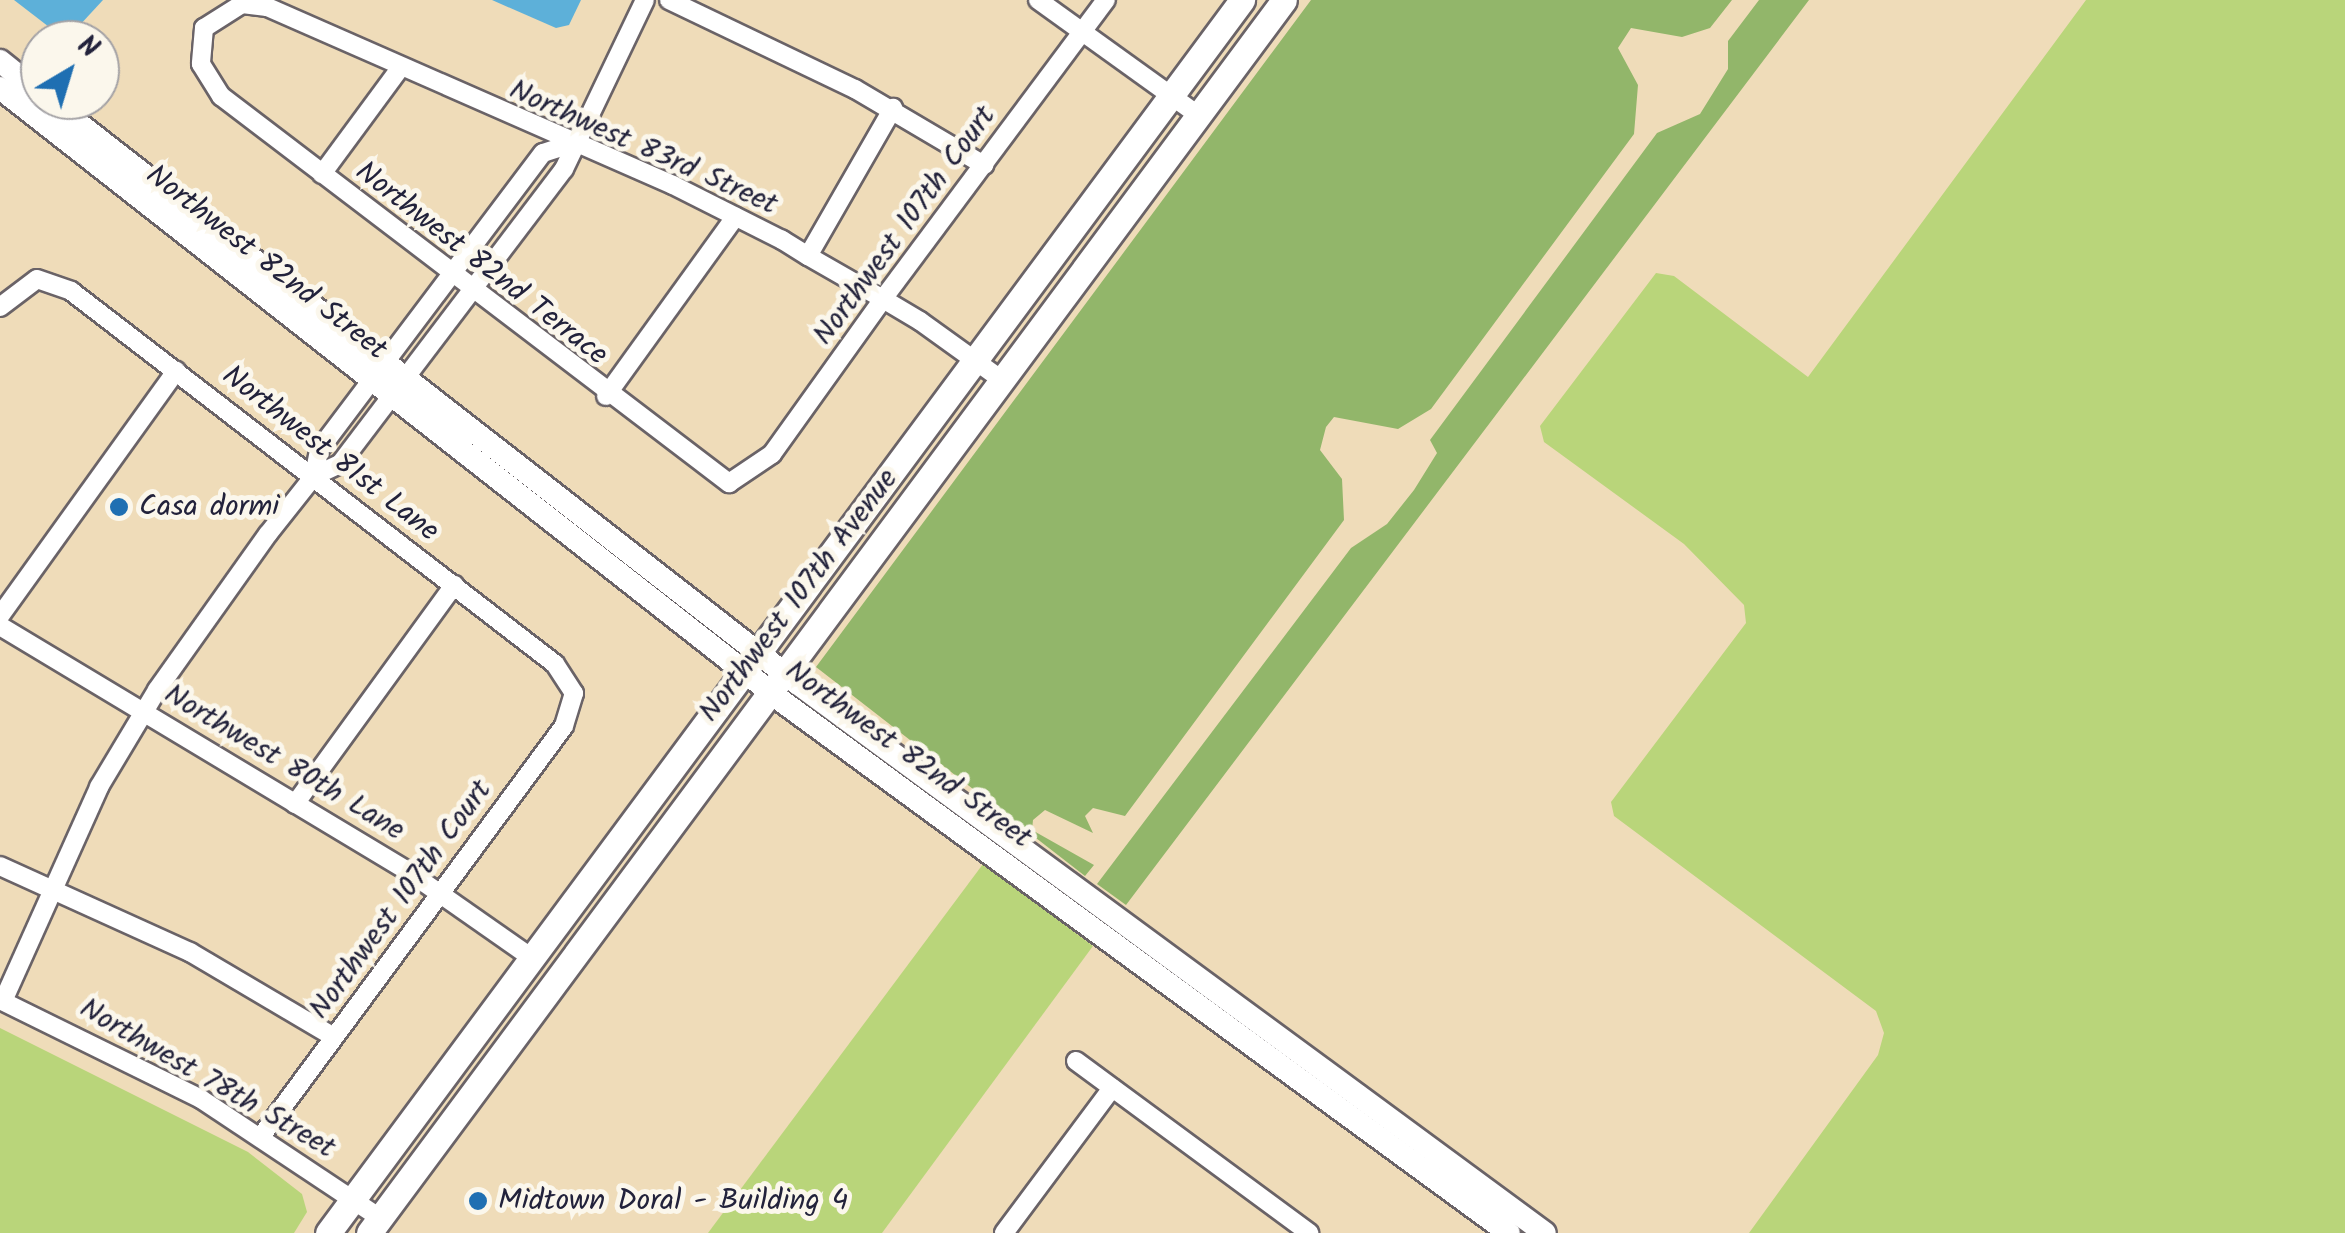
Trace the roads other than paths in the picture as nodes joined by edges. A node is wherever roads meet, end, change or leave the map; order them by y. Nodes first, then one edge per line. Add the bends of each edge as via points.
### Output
1 (646, 0) edge
2 (669, 0) edge
3 (1038, 0) edge
4 (1106, 0) edge
5 (1242, 0) edge
6 (1284, 0) edge
7 (242, 4) joint
8 (1084, 30) junction
9 (0, 61) edge
10 (398, 71) junction
11 (20, 77) edge
12 (0, 88) edge
13 (1172, 95) junction
14 (893, 108) junction
15 (1198, 115) junction
16 (72, 120) edge
17 (573, 143) junction
18 (984, 165) junction
19 (322, 174) junction
20 (736, 217) junction
21 (808, 256) junction
22 (454, 278) junction
23 (474, 293) junction
24 (884, 300) junction
25 (0, 307) edge
26 (976, 359) junction
27 (176, 370) junction
28 (378, 373) junction
29 (1002, 380) junction
30 (398, 390) junction
31 (606, 396) junction
32 (314, 476) junction
33 (744, 480) joint
34 (454, 585) junction
35 (0, 616) edge
36 (0, 626) edge
37 (752, 662) junction
38 (776, 681) junction
39 (574, 694) joint
40 (144, 710) junction
41 (294, 804) junction
42 (0, 866) edge
43 (52, 886) junction
44 (440, 893) junction
45 (532, 958) junction
46 (2, 1000) edge
47 (334, 1036) junction
48 (1076, 1061) dead end
49 (1112, 1088) junction
50 (262, 1135) junction
51 (354, 1198) junction
52 (374, 1225) edge
53 (328, 1233) edge
54 (1004, 1233) edge
55 (1309, 1233) edge
56 (1509, 1233) edge
57 (1544, 1233) edge

1 - 17 street
2 - 14 street
3 - 8 street
4 - 8 street, Northwest 107th Court
5 - 13 main road, Northwest 107th Avenue
6 - 15 main road, Northwest 107th Avenue
7 - 10 street, Northwest 83rd Street
7 - 19 street, Northwest 82nd Terrace via 204,28 200,64 220,96
8 - 13 street
8 - 18 street, Northwest 107th Court
9 - 11 street
10 - 17 street, Northwest 83rd Street
10 - 19 street
12 - 28 street, Northwest 82nd Street
13 - 15 street
13 - 26 main road, Northwest 107th Avenue
14 - 18 street
14 - 21 street
15 - 29 main road, Northwest 107th Avenue
16 - 28 street, Northwest 82nd Street
17 - 20 street, Northwest 83rd Street
17 - 22 street via 543,154
17 - 23 street
18 - 24 street, Northwest 107th Court
19 - 22 street, Northwest 82nd Terrace
20 - 21 street, Northwest 83rd Street
20 - 31 street
21 - 24 street, Northwest 83rd Street
22 - 23 street, Northwest 82nd Terrace
22 - 28 street
23 - 30 street
23 - 31 street, Northwest 82nd Terrace
24 - 26 street, Northwest 83rd Street
24 - 33 street, Northwest 107th Court
25 - 27 street, Northwest 81st Lane via 37,278 71,290
26 - 29 street, Northwest 83rd Street
26 - 37 main road, Northwest 107th Avenue
27 - 32 street, Northwest 81st Lane
27 - 35 street
28 - 30 street, Northwest 82nd Street
28 - 32 street via 319,450
29 - 38 main road, Northwest 107th Avenue
30 - 32 street via 340,464
30 - 37 street, Northwest 82nd Street
31 - 33 street, Northwest 82nd Terrace via 700,469
32 - 34 street, Northwest 81st Lane
32 - 40 street
34 - 39 street, Northwest 81st Lane via 555,664
34 - 41 street
36 - 40 street, Northwest 80th Lane
37 - 38 street, Northwest 82nd Street
37 - 45 main road, Northwest 107th Avenue
38 - 52 main road, Northwest 107th Avenue
38 - 56 street, Northwest 82nd Street
38 - 57 street, Northwest 82nd Street
39 - 44 street, Northwest 107th Court via 564,726
40 - 41 street, Northwest 80th Lane
40 - 43 street
41 - 44 street, Northwest 80th Lane
42 - 43 street
43 - 46 street
43 - 47 street
44 - 45 street, Northwest 80th Lane
44 - 47 street, Northwest 107th Court
45 - 51 main road, Northwest 107th Avenue
46 - 50 street, Northwest 78th Street
47 - 50 street, Northwest 107th Court
48 - 49 street
49 - 54 street
49 - 55 street
50 - 51 street, Northwest 78th Street
51 - 52 street, Northwest 78th Street
51 - 53 main road, Northwest 107th Avenue

